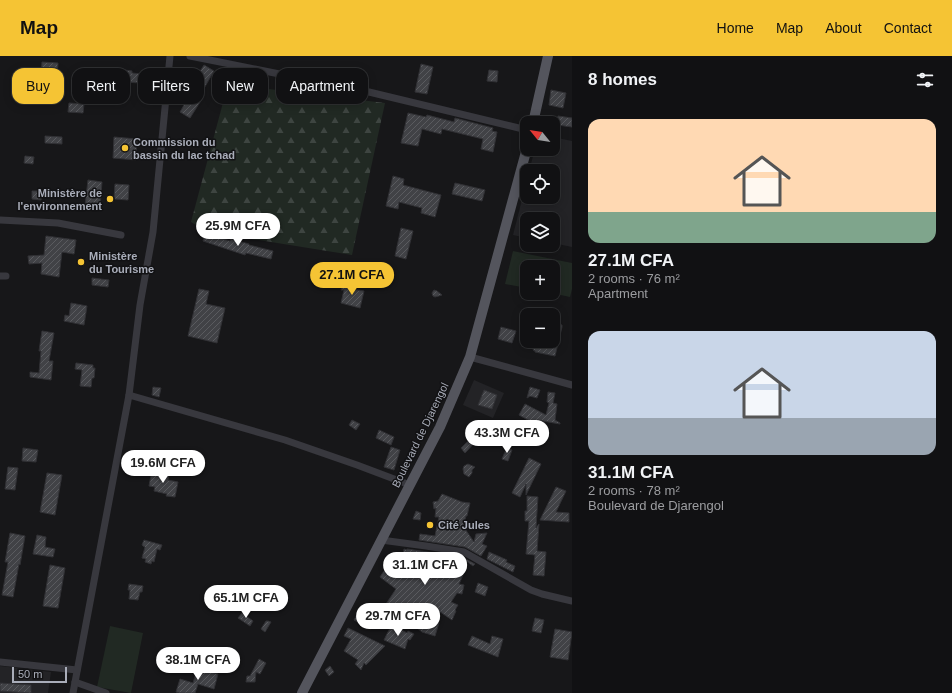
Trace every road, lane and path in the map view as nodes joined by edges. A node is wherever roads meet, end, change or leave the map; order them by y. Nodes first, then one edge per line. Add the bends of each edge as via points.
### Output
1 (170, 56) edge
2 (190, 56) edge
3 (548, 56) edge
4 (535, 116) edge
5 (520, 128) edge
6 (525, 156) edge
7 (0, 220) edge
8 (121, 235) dead end
9 (470, 357) junction
10 (572, 385) edge
11 (129, 395) junction
12 (410, 485) junction
13 (381, 540) junction
14 (572, 601) edge
15 (0, 662) edge
16 (77, 670) junction
17 (75, 682) junction
18 (73, 693) edge
19 (106, 693) edge
20 (302, 693) edge

1 - 11 street via 153,232 140,305
2 - 5 street via 369,92
3 - 4 main road
6 - 9 main road, Boulevard de Djarengol
7 - 8 street via 58,223
9 - 10 street
9 - 12 main road, Boulevard de Djarengol via 440,427
11 - 12 street via 285,440
11 - 16 street
12 - 13 main road, Boulevard de Djarengol
13 - 14 street via 464,552 531,590
13 - 20 main road, Boulevard de Djarengol
15 - 16 street
16 - 17 street
17 - 18 street
17 - 19 street

